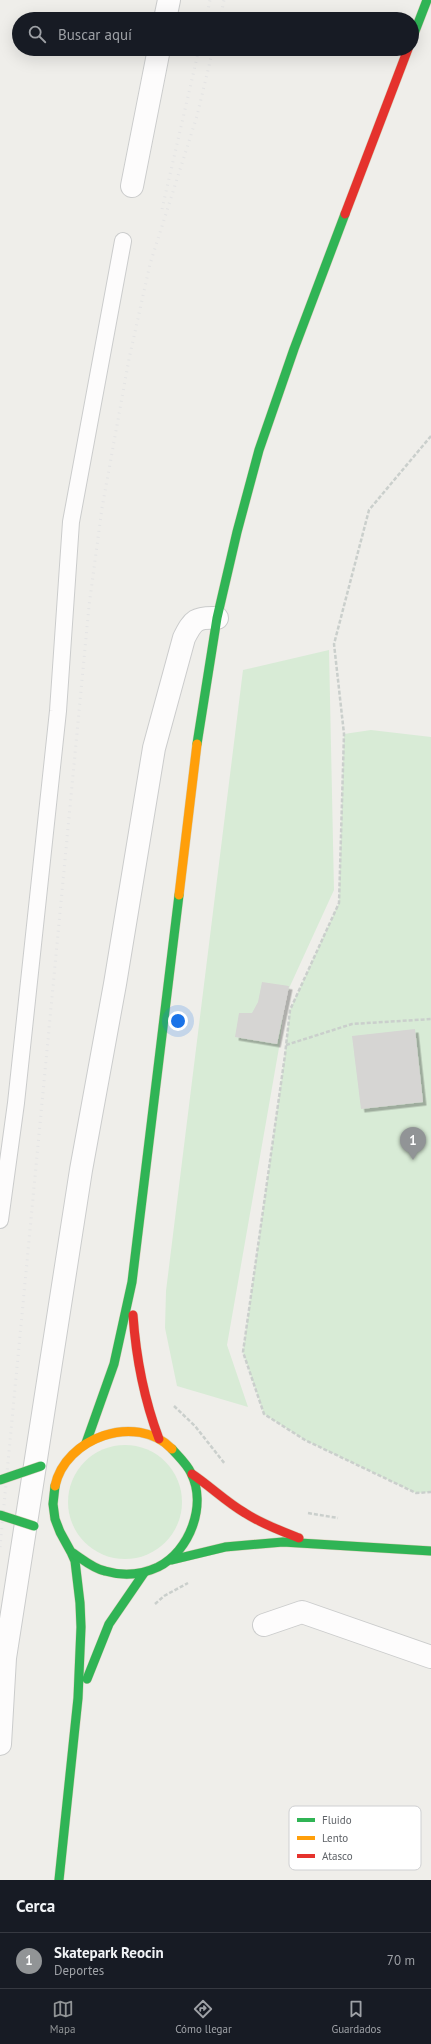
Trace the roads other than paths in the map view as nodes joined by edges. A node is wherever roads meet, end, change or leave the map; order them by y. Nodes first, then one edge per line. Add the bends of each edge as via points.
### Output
1 (169, 0) edge
2 (427, 0) edge
3 (166, 12) edge
4 (419, 21) edge
5 (158, 56) edge
6 (405, 56) edge
7 (132, 186) dead end
8 (123, 242) dead end
9 (217, 618) junction
10 (0, 1220) edge
11 (132, 1282) junction
12 (159, 1439) junction
13 (86, 1443) junction
14 (72, 1454) junction
15 (192, 1474) junction
16 (0, 1480) edge
17 (0, 1514) edge
18 (60, 1534) junction
19 (311, 1542) junction
20 (431, 1551) edge
21 (73, 1553) junction
22 (171, 1560) junction
23 (144, 1573) junction
24 (264, 1625) dead end
25 (431, 1657) edge
26 (77, 1707) junction
27 (0, 1744) edge
28 (59, 1880) edge

1 - 3 street
2 - 4 main road
5 - 7 street
6 - 9 main road via 294,349 259,450
8 - 10 lane via 71,522 58,711 16,1103
9 - 11 main road via 200,718
9 - 27 street via 202,617 192,622 184,638 154,748 45,1393 5,1658
11 - 12 main road via 138,1365 144,1396
11 - 13 main road via 117,1357
12 - 13 main road via 147,1434 122,1431 97,1437
12 - 15 main road via 178,1454
13 - 14 main road
14 - 16 main road, bridge
14 - 18 main road via 61,1470 54,1495 55,1522
15 - 19 main road via 244,1513
15 - 22 main road via 197,1505 196,1520 182,1548
17 - 18 main road, bridge
18 - 21 main road
19 - 20 main road via 390,1550
19 - 22 main road via 248,1544
21 - 23 main road via 82,1562 106,1573 118,1576
21 - 26 main road via 83,1630
22 - 23 main road
23 - 26 main road via 109,1624
24 - 25 street via 302,1612
26 - 28 main road

